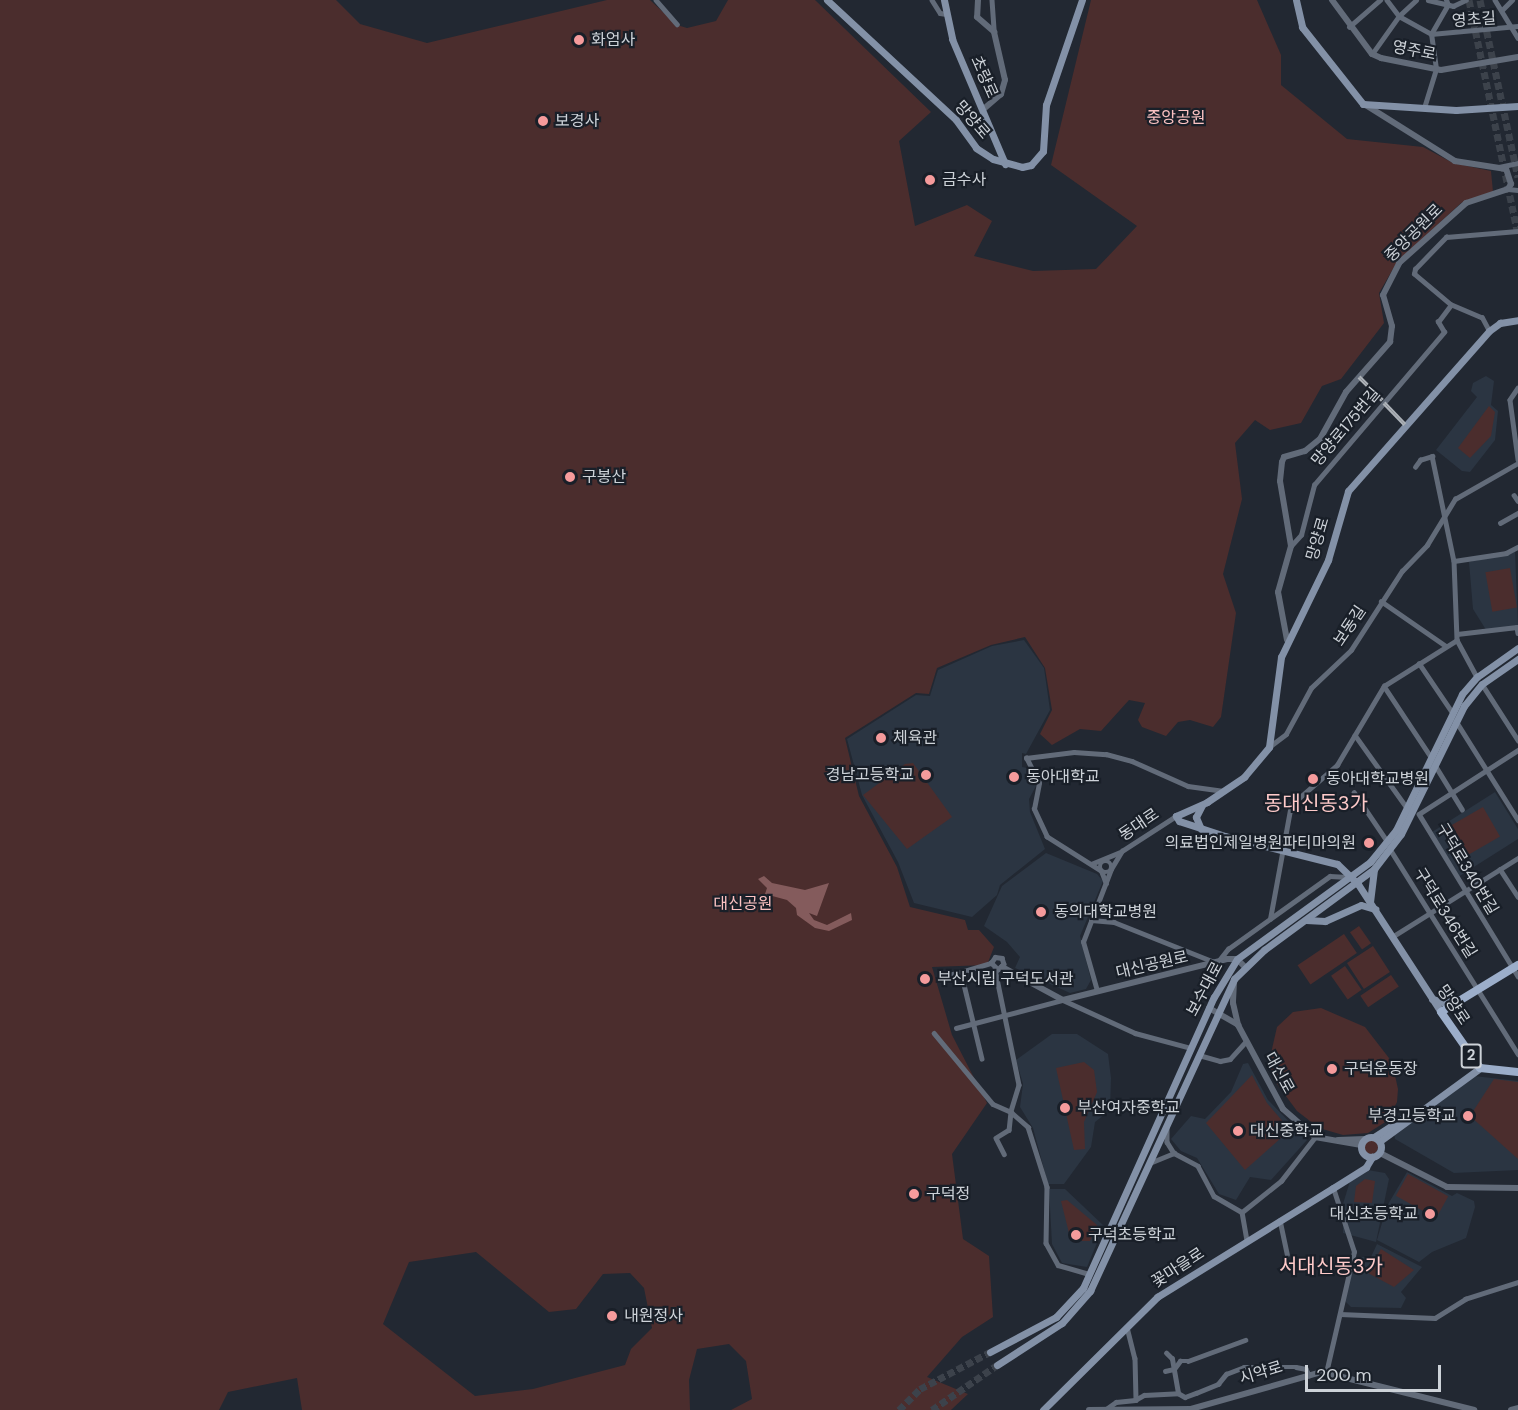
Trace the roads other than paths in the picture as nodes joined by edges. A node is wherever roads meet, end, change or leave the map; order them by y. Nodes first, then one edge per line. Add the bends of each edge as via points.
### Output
1 (656, 0) edge
2 (827, 0) edge
3 (932, 0) edge
4 (944, 0) edge
5 (978, 0) edge
6 (992, 0) edge
7 (1082, 0) edge
8 (1296, 0) edge
9 (1332, 0) edge
10 (1380, 0) edge
11 (1387, 0) edge
12 (1416, 0) edge
13 (1428, 0) edge
14 (1466, 0) edge
15 (1495, 0) edge
16 (1512, 0) edge
17 (1447, 3) edge
18 (1502, 10) junction
19 (946, 14) junction
20 (1399, 16) junction
21 (677, 24) dead end
22 (1349, 27) junction
23 (1516, 27) edge
24 (994, 32) junction
25 (1431, 34) junction
26 (1518, 38) edge
27 (1372, 54) junction
28 (1518, 57) edge
29 (1436, 69) junction
30 (1363, 104) junction
31 (1518, 106) edge
32 (1424, 108) junction
33 (984, 109) junction
34 (1518, 163) edge
35 (1005, 164) junction
36 (1499, 167) junction
37 (1508, 189) junction
38 (1518, 190) edge
39 (1518, 231) edge
40 (1451, 305) junction
41 (1518, 320) edge
42 (1489, 331) junction
43 (1518, 388) edge
44 (1518, 461) edge
45 (1415, 467) dead end
46 (1514, 495) dead end
47 (1518, 501) edge
48 (1445, 513) junction
49 (1518, 513) edge
50 (1500, 523) dead end
51 (1291, 546) junction
52 (1517, 549) edge
53 (1454, 561) junction
54 (1382, 601) junction
55 (1518, 633) edge
56 (1457, 634) junction
57 (1287, 640) junction
58 (1456, 640) junction
59 (1446, 646) junction
60 (1518, 648) edge
61 (1518, 653) edge
62 (1518, 659) edge
63 (1419, 663) junction
64 (1496, 672) junction
65 (1477, 677) junction
66 (1482, 684) junction
67 (1384, 686) junction
68 (1452, 712) junction
69 (1456, 721) junction
70 (1355, 735) junction
71 (1518, 741) edge
72 (1269, 747) junction
73 (1518, 750) edge
74 (1045, 754) junction
75 (1431, 756) junction
76 (1435, 765) junction
77 (1033, 770) junction
78 (1486, 770) junction
79 (1225, 791) junction
80 (1354, 792) dead end
81 (1452, 792) junction
82 (1207, 802) junction
83 (1413, 808) junction
84 (1462, 809) dead end
85 (1176, 816) junction
86 (1518, 820) edge
87 (1201, 829) junction
88 (1387, 841) junction
89 (1390, 849) junction
90 (1282, 850) junction
91 (1122, 851) junction
92 (1518, 858) edge
93 (1103, 861) junction
94 (1090, 864) junction
95 (1500, 868) junction
96 (1111, 869) junction
97 (1374, 869) junction
98 (1101, 871) junction
99 (1353, 878) junction
100 (1106, 884) junction
101 (1358, 884) junction
102 (1466, 891) junction
103 (1518, 897) edge
104 (1372, 906) junction
105 (1431, 913) junction
106 (1270, 919) junction
107 (1091, 920) junction
108 (1306, 920) junction
109 (1392, 937) junction
110 (1237, 959) junction
111 (991, 963) junction
112 (1216, 963) junction
113 (1244, 966) junction
114 (1002, 967) junction
115 (1515, 967) edge
116 (995, 969) junction
117 (961, 972) junction
118 (1518, 976) edge
119 (941, 977) dead end
120 (1234, 979) junction
121 (1479, 990) junction
122 (1097, 991) junction
123 (1466, 997) junction
124 (1432, 999) junction
125 (1064, 1000) junction
126 (1209, 1008) junction
127 (1219, 1012) junction
128 (1441, 1012) junction
129 (1003, 1014) junction
130 (973, 1023) junction
131 (1238, 1025) junction
132 (956, 1028) dead end
133 (934, 1033) dead end
134 (1246, 1041) junction
135 (1191, 1048) junction
136 (1518, 1054) edge
137 (1199, 1055) junction
138 (981, 1059) dead end
139 (1480, 1068) junction
140 (1518, 1072) edge
141 (1011, 1112) junction
142 (1167, 1126) junction
143 (1315, 1137) junction
144 (1377, 1139) junction
145 (1363, 1142) junction
146 (1174, 1153) junction
147 (1380, 1153) junction
148 (1004, 1154) dead end
149 (1368, 1156) junction
150 (1152, 1162) junction
151 (1334, 1188) junction
152 (1518, 1188) edge
153 (1242, 1212) junction
154 (1280, 1220) junction
155 (1247, 1240) junction
156 (1287, 1254) dead end
157 (1090, 1274) junction
158 (1518, 1282) edge
159 (1340, 1314) junction
160 (1127, 1327) junction
161 (1245, 1340) dead end
162 (990, 1352) tunnel mouth
163 (1166, 1353) dead end
164 (997, 1365) tunnel mouth
165 (1174, 1369) junction
166 (1165, 1371) dead end
167 (1222, 1372) dead end
168 (1231, 1372) junction
169 (1326, 1372) junction
170 (1309, 1375) junction
171 (1178, 1393) junction
172 (1136, 1400) junction
173 (1106, 1408) edge
174 (1518, 1408) edge
175 (1140, 1409) edge
176 (1045, 1410) edge
177 (1089, 1410) edge
178 (1098, 1410) edge
179 (1189, 1410) edge
180 (1474, 1410) edge
181 (1511, 1410) edge

1 - 21 street
2 - 35 main road, 망양로 via 956,120 976,148
3 - 19 street via 940,13
4 - 19 main road, 초량로
5 - 24 street via 977,17
6 - 24 street
7 - 35 main road via 1046,105 1043,152 1028,167
8 - 30 main road via 1302,27
9 - 22 street, 영주로
10 - 22 street
11 - 20 street, 영초길
12 - 20 street
13 - 17 street
14 - 17 street
15 - 18 street
16 - 18 street
17 - 25 street, 영초길
18 - 23 street
19 - 33 main road, 초량로 via 952,39
20 - 25 street, 영초길
20 - 27 street
22 - 27 street, 영주로
23 - 25 street, 영초길
23 - 26 street
24 - 33 street via 1005,80 1001,94
25 - 29 street, 영초길
27 - 29 street, 영주로
28 - 29 street, 영주로
29 - 32 street
30 - 32 main road
30 - 36 street via 1455,161
31 - 32 main road
33 - 35 main road, 초량로
34 - 36 street
36 - 37 street via 1510,174
37 - 38 street
37 - 51 street, 중앙공원로 via 1466,203 1399,263 1383,295 1392,326 1390,342 1346,392 1320,439 1305,451 1284,457 1282,462 1280,481
39 - 40 street via 1446,237 1415,269 1414,274
40 - 42 street via 1476,314
40 - 51 street, 망양로175번길 via 1438,322 1444,332 1314,485 1300,535
41 - 42 main road, 망양로 via 1500,323
42 - 57 main road, 망양로 via 1348,490 1328,560
43 - 44 street, 보동길 via 1510,400
44 - 48 street, 보동길 via 1455,500
45 - 48 street via 1420,460 1432,456
46 - 47 street
48 - 53 street
48 - 54 street, 보동길 via 1427,544
49 - 50 street
51 - 57 street, 중앙공원로 via 1278,592
52 - 53 street
53 - 56 street
54 - 59 street
54 - 72 street, 보동길 via 1351,651 1311,688 1286,734
55 - 56 street via 1517,627
56 - 58 street
57 - 72 main road, 망양로
58 - 59 street
58 - 65 street
59 - 63 street
60 - 65 main road, 보수대로
61 - 64 main road
62 - 64 main road, 보수대로
63 - 67 street
63 - 68 street
64 - 66 main road, 보수대로
65 - 68 main road, 보수대로
66 - 69 main road, 보수대로
66 - 71 street
67 - 70 street
67 - 75 street
68 - 75 main road, 보수대로
69 - 76 main road, 보수대로
69 - 78 street
70 - 83 street, 구덕로340번길
70 - 90 street via 1337,765 1291,805
72 - 79 main road, 망양로 via 1258,764
73 - 78 street
74 - 77 street via 1035,760
74 - 77 street via 1026,758
74 - 79 street via 1106,754 1188,786
75 - 83 main road, 보수대로
76 - 81 street
76 - 83 main road, 보수대로
77 - 94 street via 1039,783 1035,815 1047,837
78 - 81 street
78 - 86 street
79 - 82 main road, 망양로
80 - 88 street
81 - 83 street
81 - 84 street
82 - 85 main road, 망양로
82 - 87 main road via 1196,814
83 - 88 main road, 보수대로
83 - 89 main road, 보수대로
83 - 102 street, 구덕로340번길
85 - 87 main road, 망양로 via 1179,821
85 - 91 street, 동대로
87 - 90 main road, 망양로
88 - 99 main road, 보수대로
89 - 97 main road, 보수대로
89 - 105 street, 구덕로346번길
90 - 99 main road, 망양로 via 1337,864
90 - 106 street
91 - 93 street
91 - 96 street, 동대로
92 - 95 street
93 - 94 street
93 - 96 street via 1111,863
93 - 98 street
94 - 98 street
95 - 102 street
95 - 103 street
96 - 98 street
96 - 100 street, 동대로
97 - 101 main road, 보수대로
97 - 104 main road
98 - 100 street
99 - 101 main road, 망양로
99 - 106 street via 1330,876
99 - 110 main road, 보수대로
100 - 107 street, 동대로
101 - 104 main road, 망양로
101 - 108 main road, 보수대로
102 - 105 street
102 - 115 street, 구덕로340번길
104 - 108 main road via 1360,905 1325,921
104 - 109 main road, 망양로
105 - 109 street
105 - 121 street, 구덕로346번길
106 - 112 street via 1228,949
107 - 112 street via 1114,922
107 - 122 street, 동대로 via 1083,942
108 - 113 main road, 보수대로
109 - 124 main road, 망양로
110 - 112 street, 대신공원로
110 - 113 street
110 - 126 main road, 보수대로
111 - 114 street via 999,957
111 - 116 street
111 - 117 street
112 - 122 street, 대신공원로
113 - 120 main road, 보수대로
114 - 116 street
114 - 125 street
115 - 118 street, 구덕로340번길
115 - 121 main road
116 - 129 street
117 - 119 street
117 - 130 street
120 - 127 main road, 보수대로
120 - 131 street via 1233,1003
121 - 123 main road
121 - 136 street, 구덕로346번길
122 - 125 street, 대신공원로
123 - 124 main road via 1447,1002
123 - 128 main road
124 - 128 main road, 망양로
125 - 129 street, 대신공원로
125 - 135 street via 1135,1033
126 - 127 street, 대신로
126 - 135 main road, 보수대로
127 - 131 street, 대신로
127 - 137 main road, 보수대로
128 - 139 main road, 망양로 / 2
129 - 130 street, 대신공원로
129 - 141 street via 1019,1085
130 - 132 street, 대신공원로
130 - 138 street
131 - 134 street, 대신로
133 - 141 street via 993,1104
134 - 137 street via 1230,1059 1220,1061
134 - 143 street, 대신로 via 1283,1109
135 - 157 main road, 보수대로
137 - 142 main road, 보수대로
139 - 140 main road, 2
139 - 144 main road
141 - 148 street via 1009,1130 996,1138
141 - 157 street via 1028,1127 1047,1187 1046,1243 1050,1255 1058,1265
142 - 146 street via 1167,1142
142 - 150 main road, 보수대로
143 - 145 street, 대신로
143 - 153 street via 1281,1181
144 - 145 main road
144 - 147 main road
145 - 149 main road
146 - 150 street
146 - 153 street via 1198,1166 1214,1196
147 - 149 main road, 꽃마을로
147 - 152 street via 1448,1187
149 - 151 main road, 꽃마을로
150 - 164 main road, 보수대로 via 1090,1291 1049,1333
151 - 154 main road, 꽃마을로
151 - 159 street via 1354,1252
153 - 155 street
154 - 155 main road, 꽃마을로
154 - 156 street
155 - 160 main road, 꽃마을로 via 1156,1297
157 - 162 main road, 보수대로 via 1056,1317
158 - 159 street via 1465,1299 1435,1318
159 - 169 street
160 - 172 street via 1135,1358
160 - 176 main road, 꽃마을로
161 - 165 street via 1180,1361
163 - 165 street
165 - 166 street
165 - 171 street
167 - 168 street
168 - 170 street via 1248,1367 1289,1366 1306,1369
168 - 171 street via 1217,1385 1187,1396
169 - 170 street, 시약로
169 - 180 street, 시약로
170 - 179 street, 시약로
171 - 172 street via 1144,1395
172 - 173 street via 1116,1401
173 - 175 street, 시약로
173 - 178 street, 시약로
174 - 181 street
175 - 179 street, 시약로
177 - 178 street, 시약로

